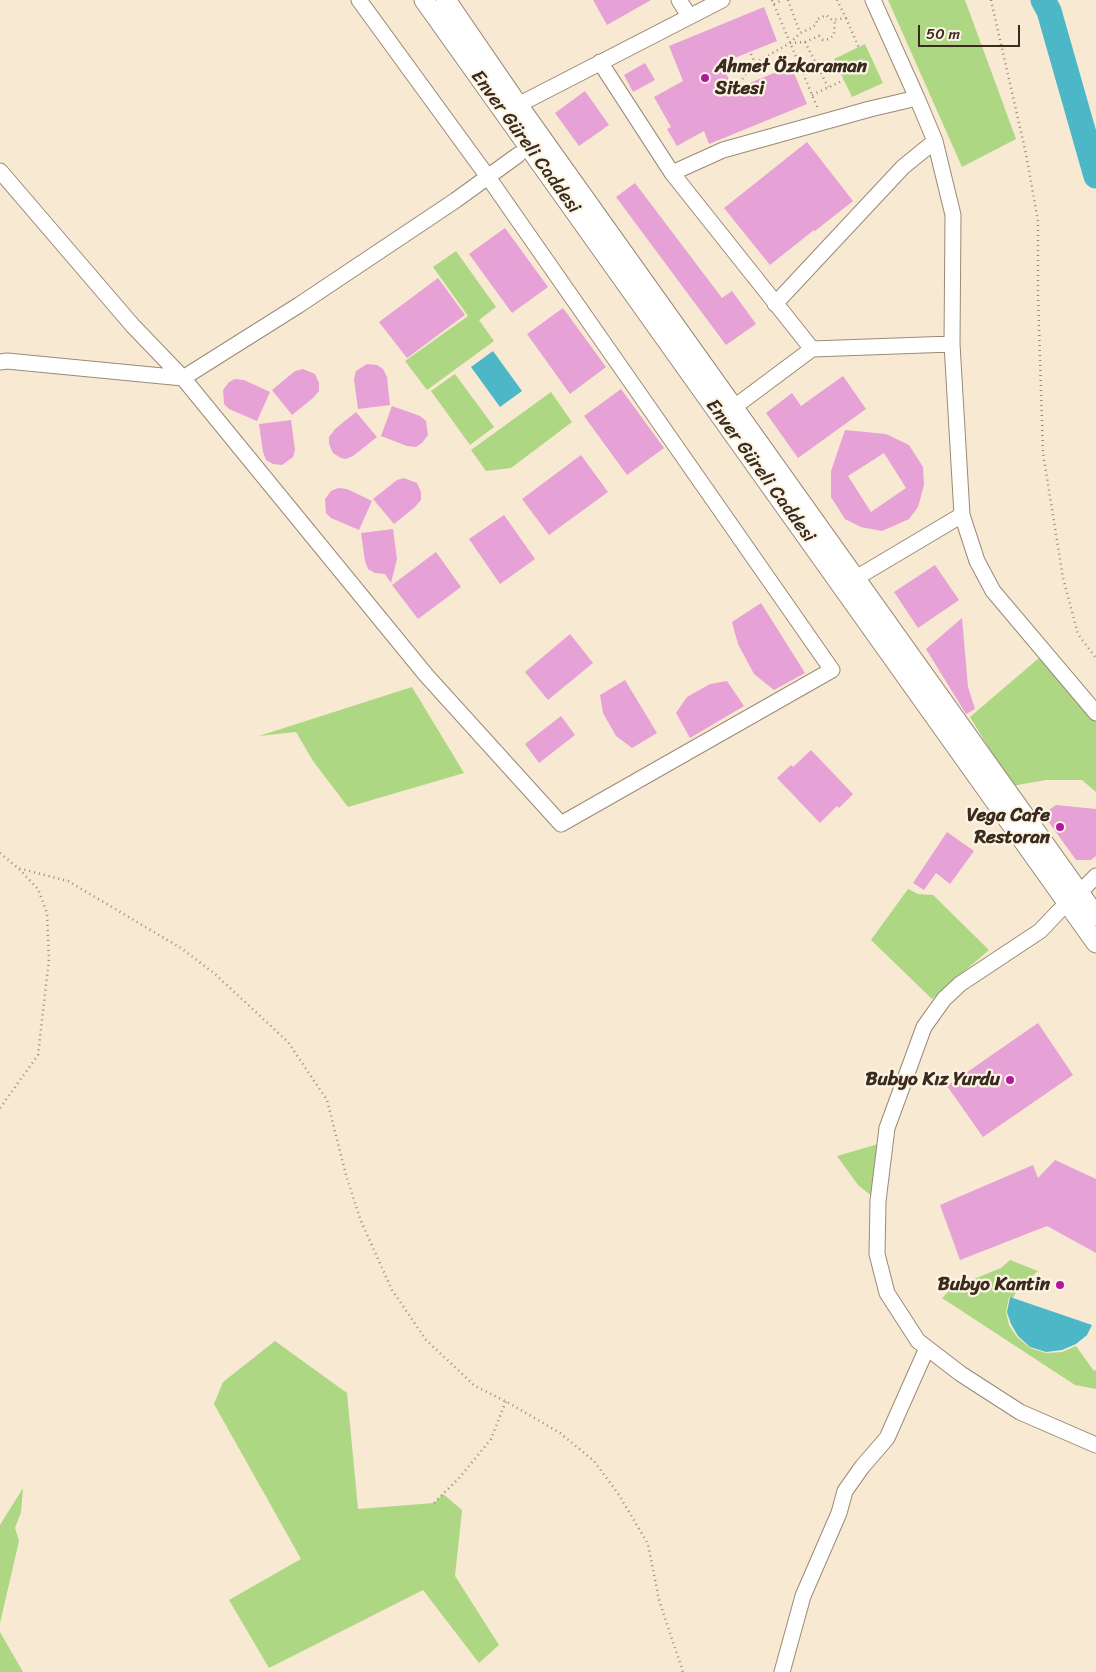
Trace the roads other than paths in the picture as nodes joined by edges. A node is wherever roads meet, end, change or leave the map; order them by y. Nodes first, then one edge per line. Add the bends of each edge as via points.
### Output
1 (359, 0) edge
2 (424, 0) edge
3 (446, 0) edge
4 (679, 0) edge
5 (722, 0) edge
6 (873, 0) edge
7 (689, 16) junction
8 (600, 62) junction
9 (917, 98) junction
10 (518, 105) junction
11 (935, 141) junction
12 (518, 155) dead end
13 (0, 171) edge
14 (672, 173) junction
15 (488, 177) junction
16 (775, 304) junction
17 (952, 344) junction
18 (812, 350) junction
19 (0, 362) edge
20 (183, 378) junction
21 (741, 402) dead end
22 (962, 515) junction
23 (856, 578) junction
24 (1096, 713) edge
25 (1096, 876) edge
26 (1069, 902) junction
27 (1096, 916) edge
28 (1013, 934) dead end
29 (1096, 943) edge
30 (927, 1348) junction
31 (1096, 1445) edge
32 (782, 1672) edge

1 - 15 street
2 - 26 main road, Enver Güreli Caddesi
3 - 10 main road, Enver Güreli Caddesi
4 - 7 street
5 - 7 street
6 - 9 street
7 - 8 street
8 - 10 street
8 - 14 street
9 - 11 street
9 - 14 street via 870,108 723,150
10 - 23 main road, Enver Güreli Caddesi
11 - 16 street via 904,167
11 - 17 street via 952,215
12 - 15 street
13 - 20 street via 132,326
14 - 16 street
15 - 20 street via 299,305
15 - 20 street via 832,670 561,824 426,675
16 - 18 street
17 - 18 street
17 - 22 street
18 - 21 street
19 - 20 street
22 - 23 street
22 - 24 street via 977,561 993,591
23 - 26 main road, Enver Güreli Caddesi
25 - 26 street
26 - 27 main road, Enver Güreli Caddesi
26 - 28 street via 1018,940
26 - 29 main road, Enver Güreli Caddesi
26 - 30 street via 1040,931 976,972 944,999 924,1027 887,1128 878,1201 878,1254 887,1293 918,1341
30 - 31 street via 1020,1412
30 - 32 street via 887,1438 845,1491 840,1512 803,1596

